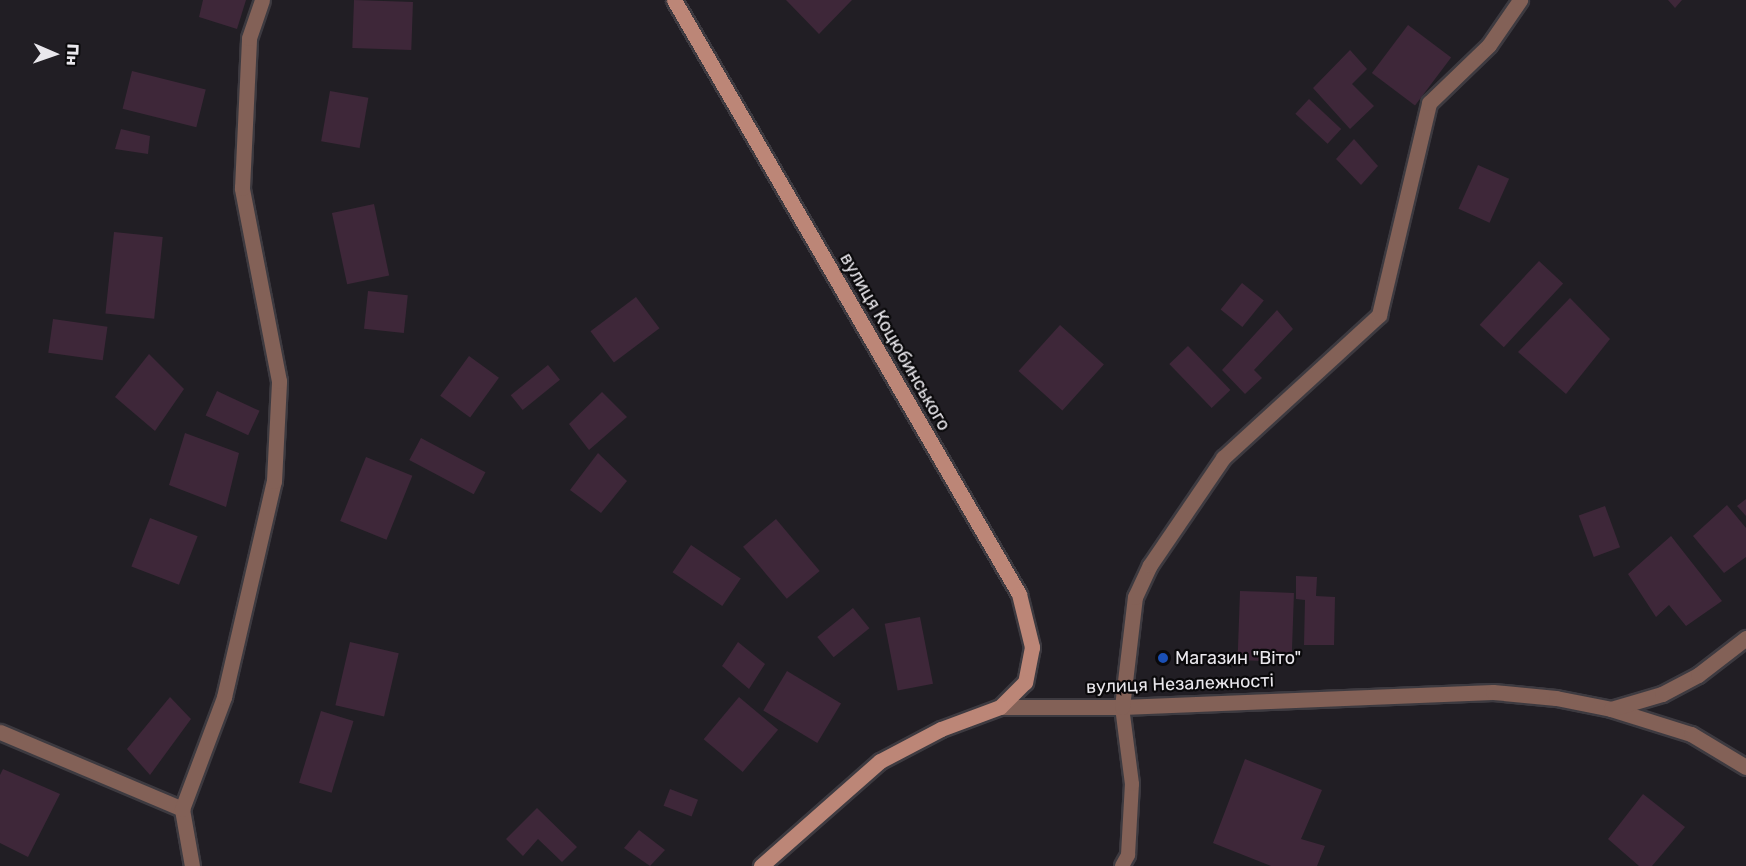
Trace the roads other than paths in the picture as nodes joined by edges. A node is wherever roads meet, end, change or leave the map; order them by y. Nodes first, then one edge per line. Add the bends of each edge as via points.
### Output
1 (262, 0) edge
2 (674, 0) edge
3 (1520, 0) edge
4 (1746, 638) edge
5 (1000, 707) junction
6 (1122, 707) junction
7 (1611, 709) junction
8 (0, 732) edge
9 (1746, 767) edge
10 (182, 809) junction
11 (192, 866) edge
12 (761, 866) edge
13 (1122, 866) edge

1 - 10 street via 249,38 242,188 279,381 274,481 224,697
2 - 5 street, вулиця Коцюбинського via 1019,594 1032,647 1025,682
3 - 6 street via 1489,45 1429,103 1379,315 1223,458 1150,565 1135,597
4 - 7 street via 1689,680 1662,694
5 - 6 street, вулиця Незалежності
5 - 12 street, вулиця Незалежності via 941,729 880,761
6 - 7 street, вулиця Незалежності via 1493,692 1556,698
6 - 13 lane via 1132,784 1128,855
7 - 9 street, вулиця Незалежності via 1691,734
8 - 10 street
10 - 11 street

